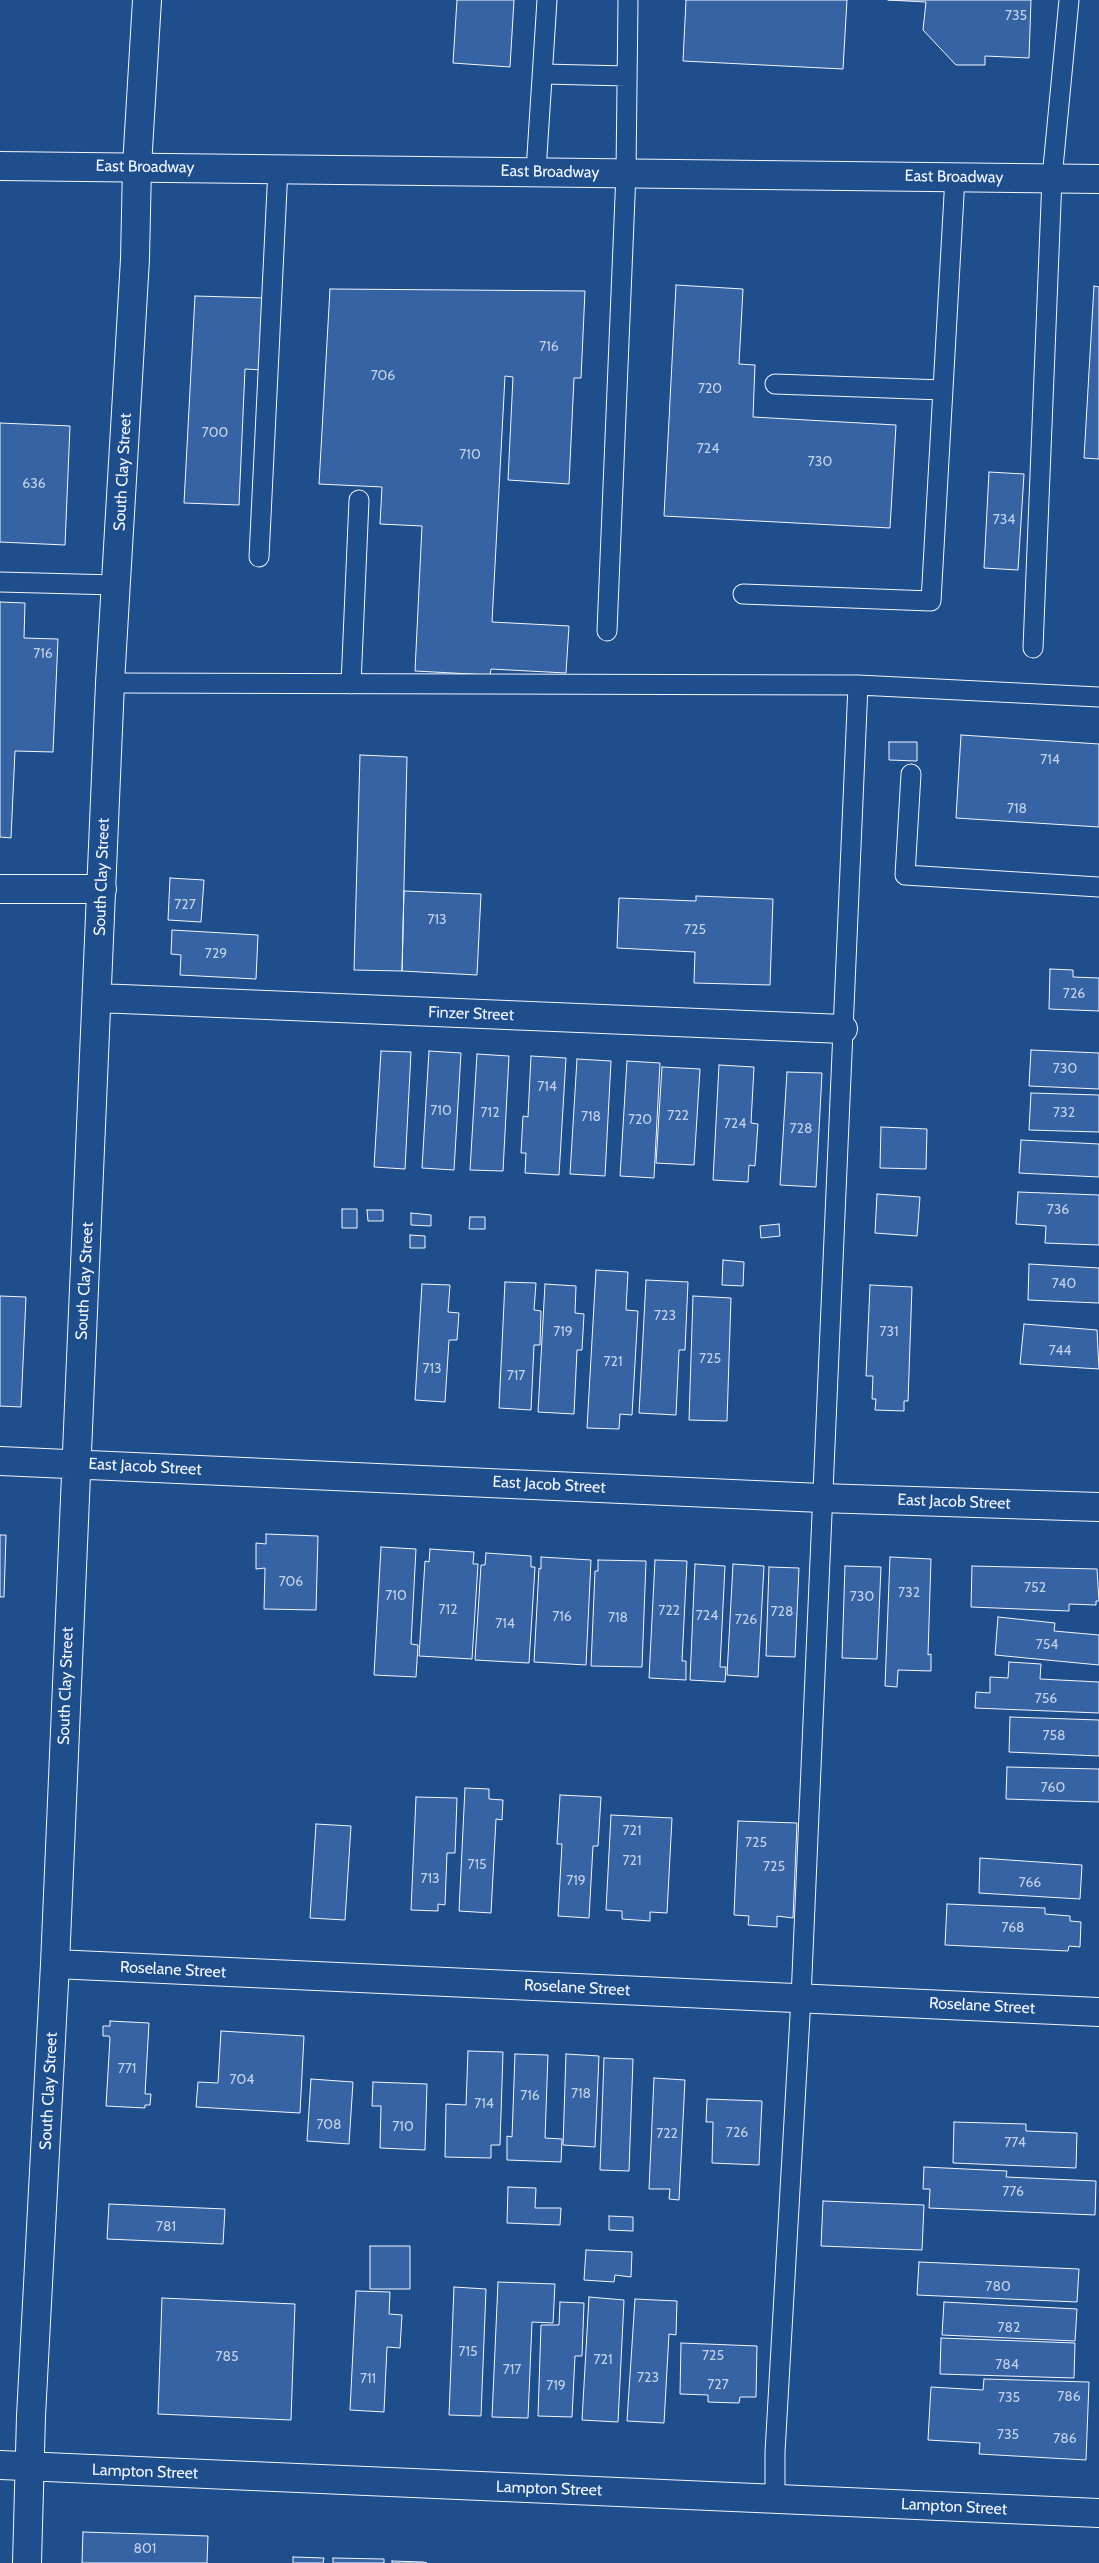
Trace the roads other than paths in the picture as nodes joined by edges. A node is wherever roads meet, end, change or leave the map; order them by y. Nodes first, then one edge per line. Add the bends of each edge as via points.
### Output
1 (147, 0) edge
2 (547, 0) edge
3 (628, 0) edge
4 (1069, 0) edge
5 (543, 74) junction
6 (627, 76) junction
7 (0, 166) edge
8 (137, 166) junction
9 (278, 168) junction
10 (536, 171) junction
11 (626, 172) junction
12 (955, 177) junction
13 (1052, 178) junction
14 (1099, 179) edge
15 (775, 384) dead end
16 (943, 390) junction
17 (359, 500) dead end
18 (259, 557) dead end
19 (0, 582) edge
20 (116, 585) junction
21 (743, 594) dead end
22 (607, 632) dead end
23 (1033, 648) dead end
24 (110, 683) junction
25 (351, 684) junction
26 (858, 685) junction
27 (1099, 697) edge
28 (911, 774) dead end
29 (1099, 887) edge
30 (0, 889) edge
31 (102, 889) junction
32 (98, 998) junction
33 (843, 1029) junction
34 (0, 1461) edge
35 (75, 1464) junction
36 (821, 1498) junction
37 (1099, 1507) edge
38 (55, 1964) junction
39 (801, 1998) junction
40 (1099, 2012) edge
41 (0, 2465) edge
42 (30, 2466) junction
43 (775, 2499) junction
44 (1099, 2513) edge
45 (27, 2563) edge

1 - 8 street, South Clay Street
2 - 5 lane
3 - 6 lane
4 - 13 lane
5 - 6 lane
5 - 10 lane
6 - 11 lane
7 - 8 street, East Broadway
8 - 9 street, East Broadway
8 - 20 street, South Clay Street via 135,259
9 - 10 street, East Broadway
9 - 18 lane
10 - 11 street, East Broadway
11 - 12 street, East Broadway
11 - 22 lane
12 - 13 street, East Broadway
12 - 16 lane
13 - 14 street, East Broadway
13 - 23 lane
15 - 16 lane
16 - 21 lane via 931,601
17 - 25 lane
19 - 20 lane
20 - 24 street, South Clay Street
24 - 25 lane
24 - 31 street, South Clay Street
25 - 26 lane
26 - 27 lane
26 - 33 lane
28 - 29 lane via 905,875
30 - 31 street
31 - 32 street, South Clay Street
32 - 33 street, Finzer Street
32 - 35 street, South Clay Street
33 - 36 lane
34 - 35 street, East Jacob Street
35 - 36 street, East Jacob Street
35 - 38 street, South Clay Street
36 - 37 street, East Jacob Street
36 - 39 lane
38 - 39 street, Roselane Street
38 - 42 street, South Clay Street
39 - 40 street, Roselane Street
39 - 43 lane
41 - 42 street, Lampton Street
42 - 43 street, Lampton Street
42 - 45 street, South Clay Street
43 - 44 street, Lampton Street

